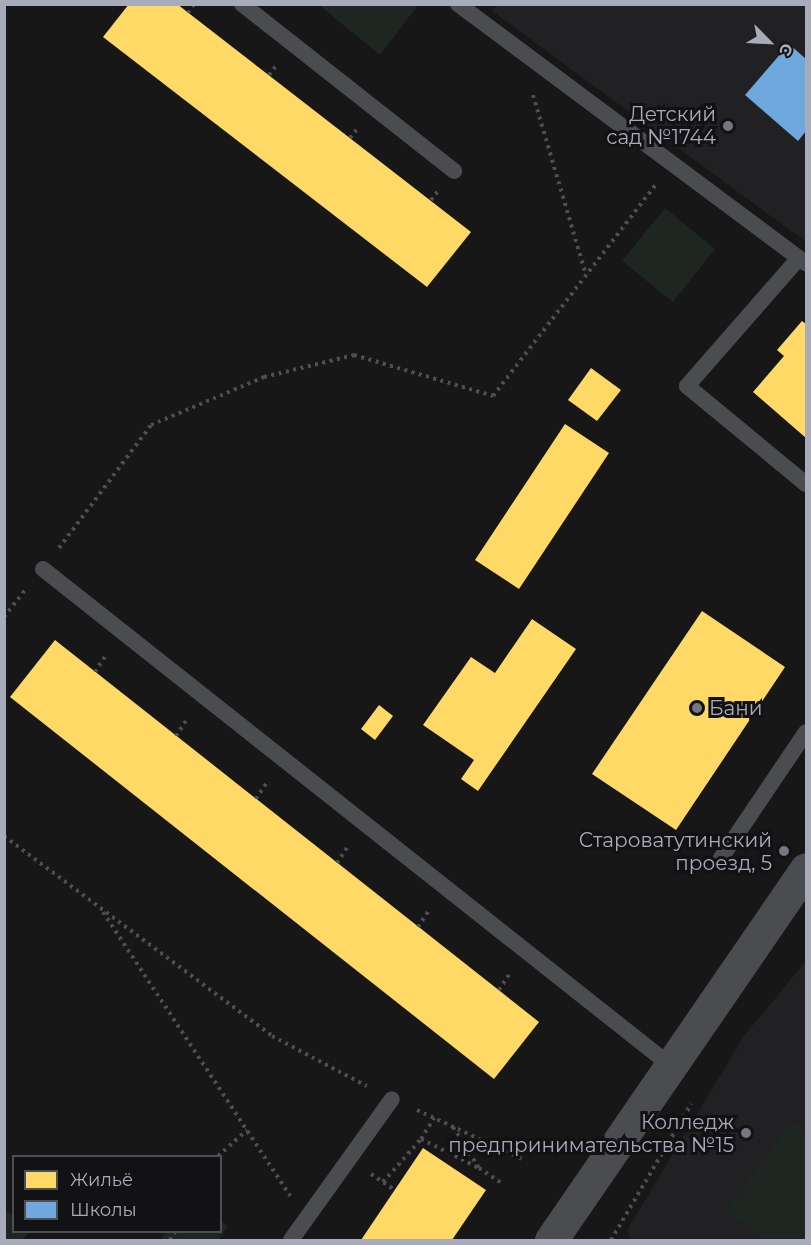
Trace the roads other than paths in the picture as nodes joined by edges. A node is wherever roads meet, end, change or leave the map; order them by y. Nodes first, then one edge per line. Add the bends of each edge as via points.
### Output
1 (242, 4) edge
2 (458, 4) edge
3 (454, 171) dead end
4 (803, 261) edge
5 (807, 484) edge
6 (43, 569) road end
7 (807, 732) edge
8 (721, 858) dead end
9 (807, 869) edge
10 (670, 1065) junction
11 (392, 1099) road end
12 (291, 1240) edge
13 (551, 1240) edge

1 - 3 lane
2 - 4 lane
4 - 5 lane via 687,386
6 - 10 lane
7 - 8 lane
9 - 10 street
10 - 13 street
11 - 12 lane

